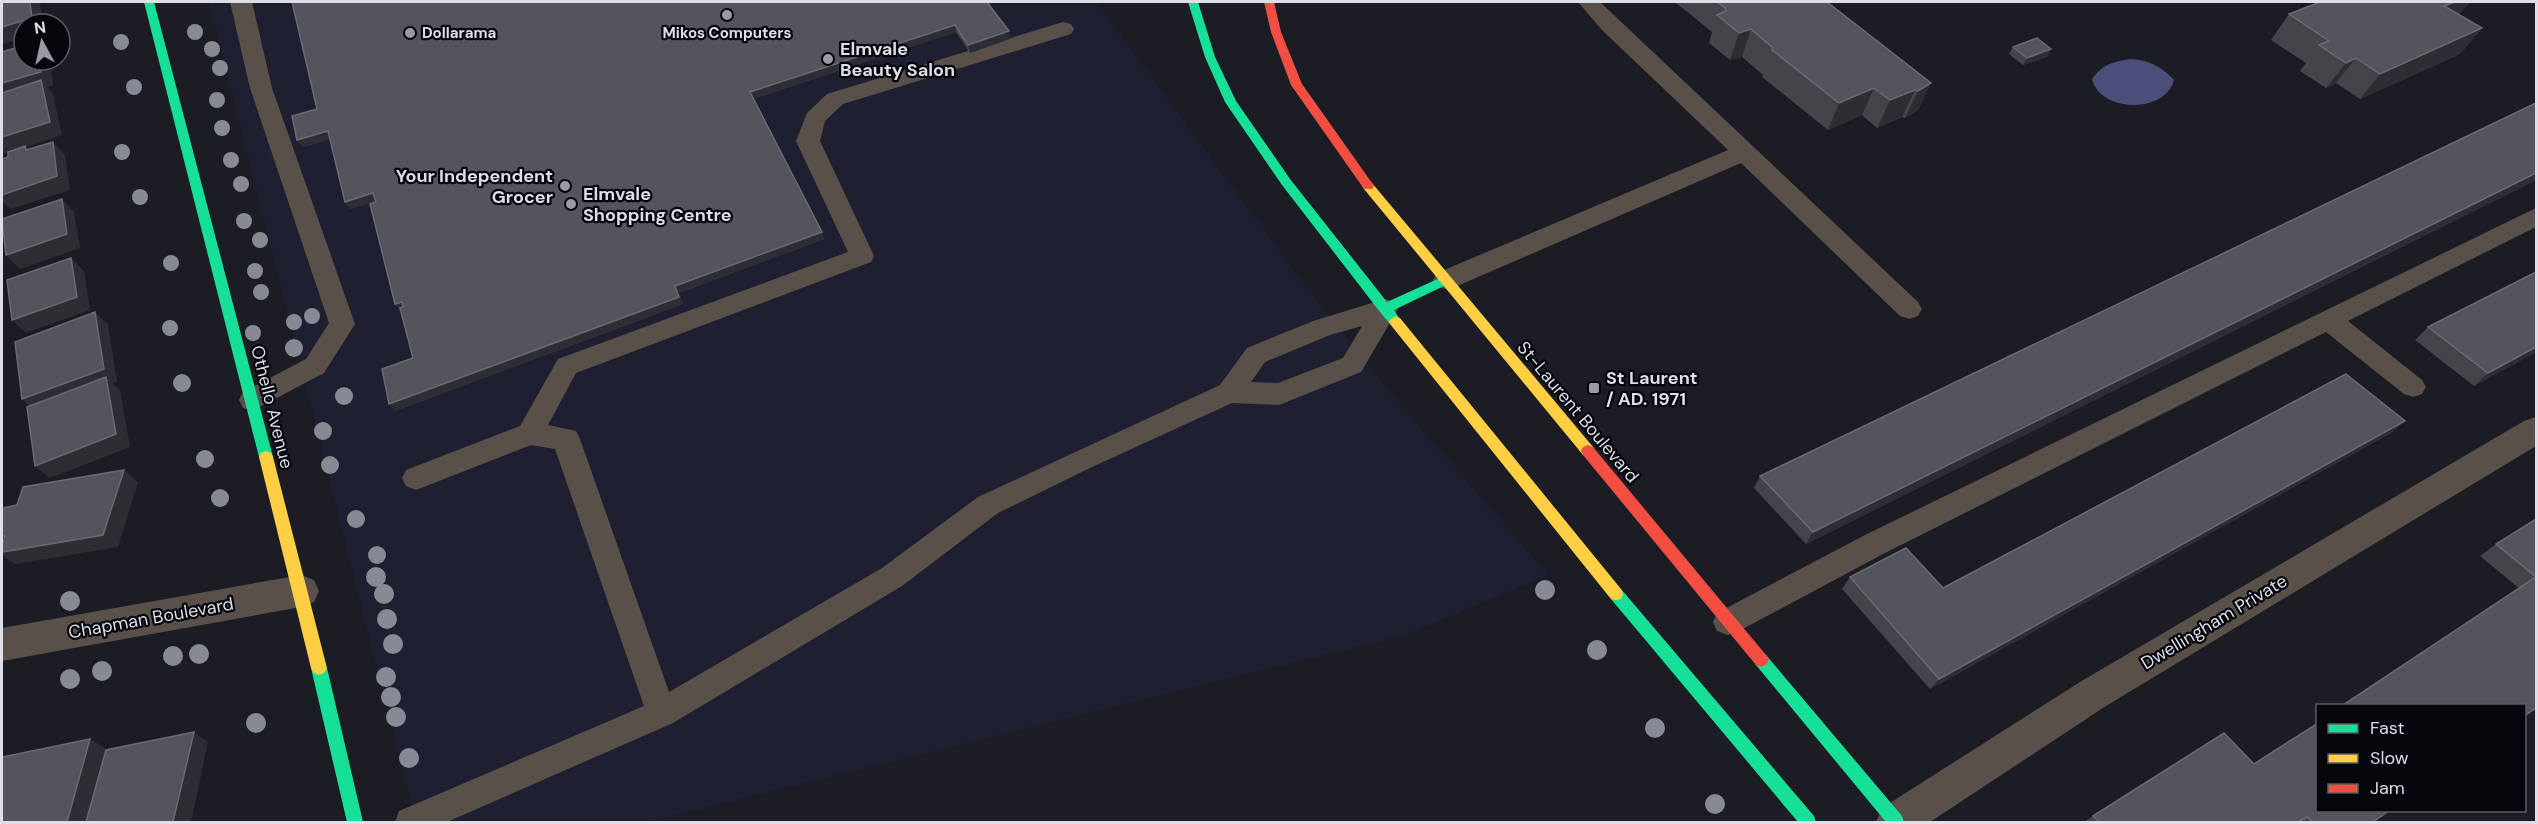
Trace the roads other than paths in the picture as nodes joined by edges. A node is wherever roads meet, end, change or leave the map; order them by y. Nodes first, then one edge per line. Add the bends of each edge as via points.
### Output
1 (148, 2) edge
2 (241, 2) edge
3 (1193, 2) edge
4 (1269, 2) edge
5 (1589, 2) edge
6 (1063, 29) dead end
7 (1744, 152) junction
8 (2536, 217) edge
9 (1446, 280) junction
10 (1385, 309) junction
11 (1909, 309) dead end
12 (2328, 320) junction
13 (2413, 387) dead end
14 (1229, 392) junction
15 (252, 400) junction
16 (2536, 430) edge
17 (530, 434) junction
18 (416, 478) dead end
19 (301, 591) junction
20 (1728, 622) junction
21 (2, 645) edge
22 (662, 713) junction
23 (355, 822) edge
24 (411, 822) edge
25 (1808, 822) edge
26 (1896, 822) edge

1 - 15 street, Othello Avenue
2 - 15 lane via 261,88 342,324 315,366
3 - 10 street via 1210,57 1231,102 1286,182
4 - 9 street, St-Laurent Boulevard via 1297,85 1370,189
5 - 7 lane
6 - 17 lane via 835,99 815,118 808,141 862,255 567,366
7 - 9 lane
7 - 11 lane
8 - 12 lane
9 - 10 street
9 - 20 street, St-Laurent Boulevard
10 - 14 lane via 1322,328 1256,355
10 - 14 lane via 1352,365 1279,394
10 - 25 street via 1674,666
12 - 13 lane
12 - 20 lane via 1875,544
14 - 22 lane via 988,505 892,577
15 - 19 street, Othello Avenue
16 - 26 street, Dwellingham Private via 2093,694
17 - 18 lane
17 - 22 lane via 566,439
19 - 21 street, Chapman Boulevard
19 - 23 street, Othello Avenue
20 - 26 street, St-Laurent Boulevard
22 - 24 lane

